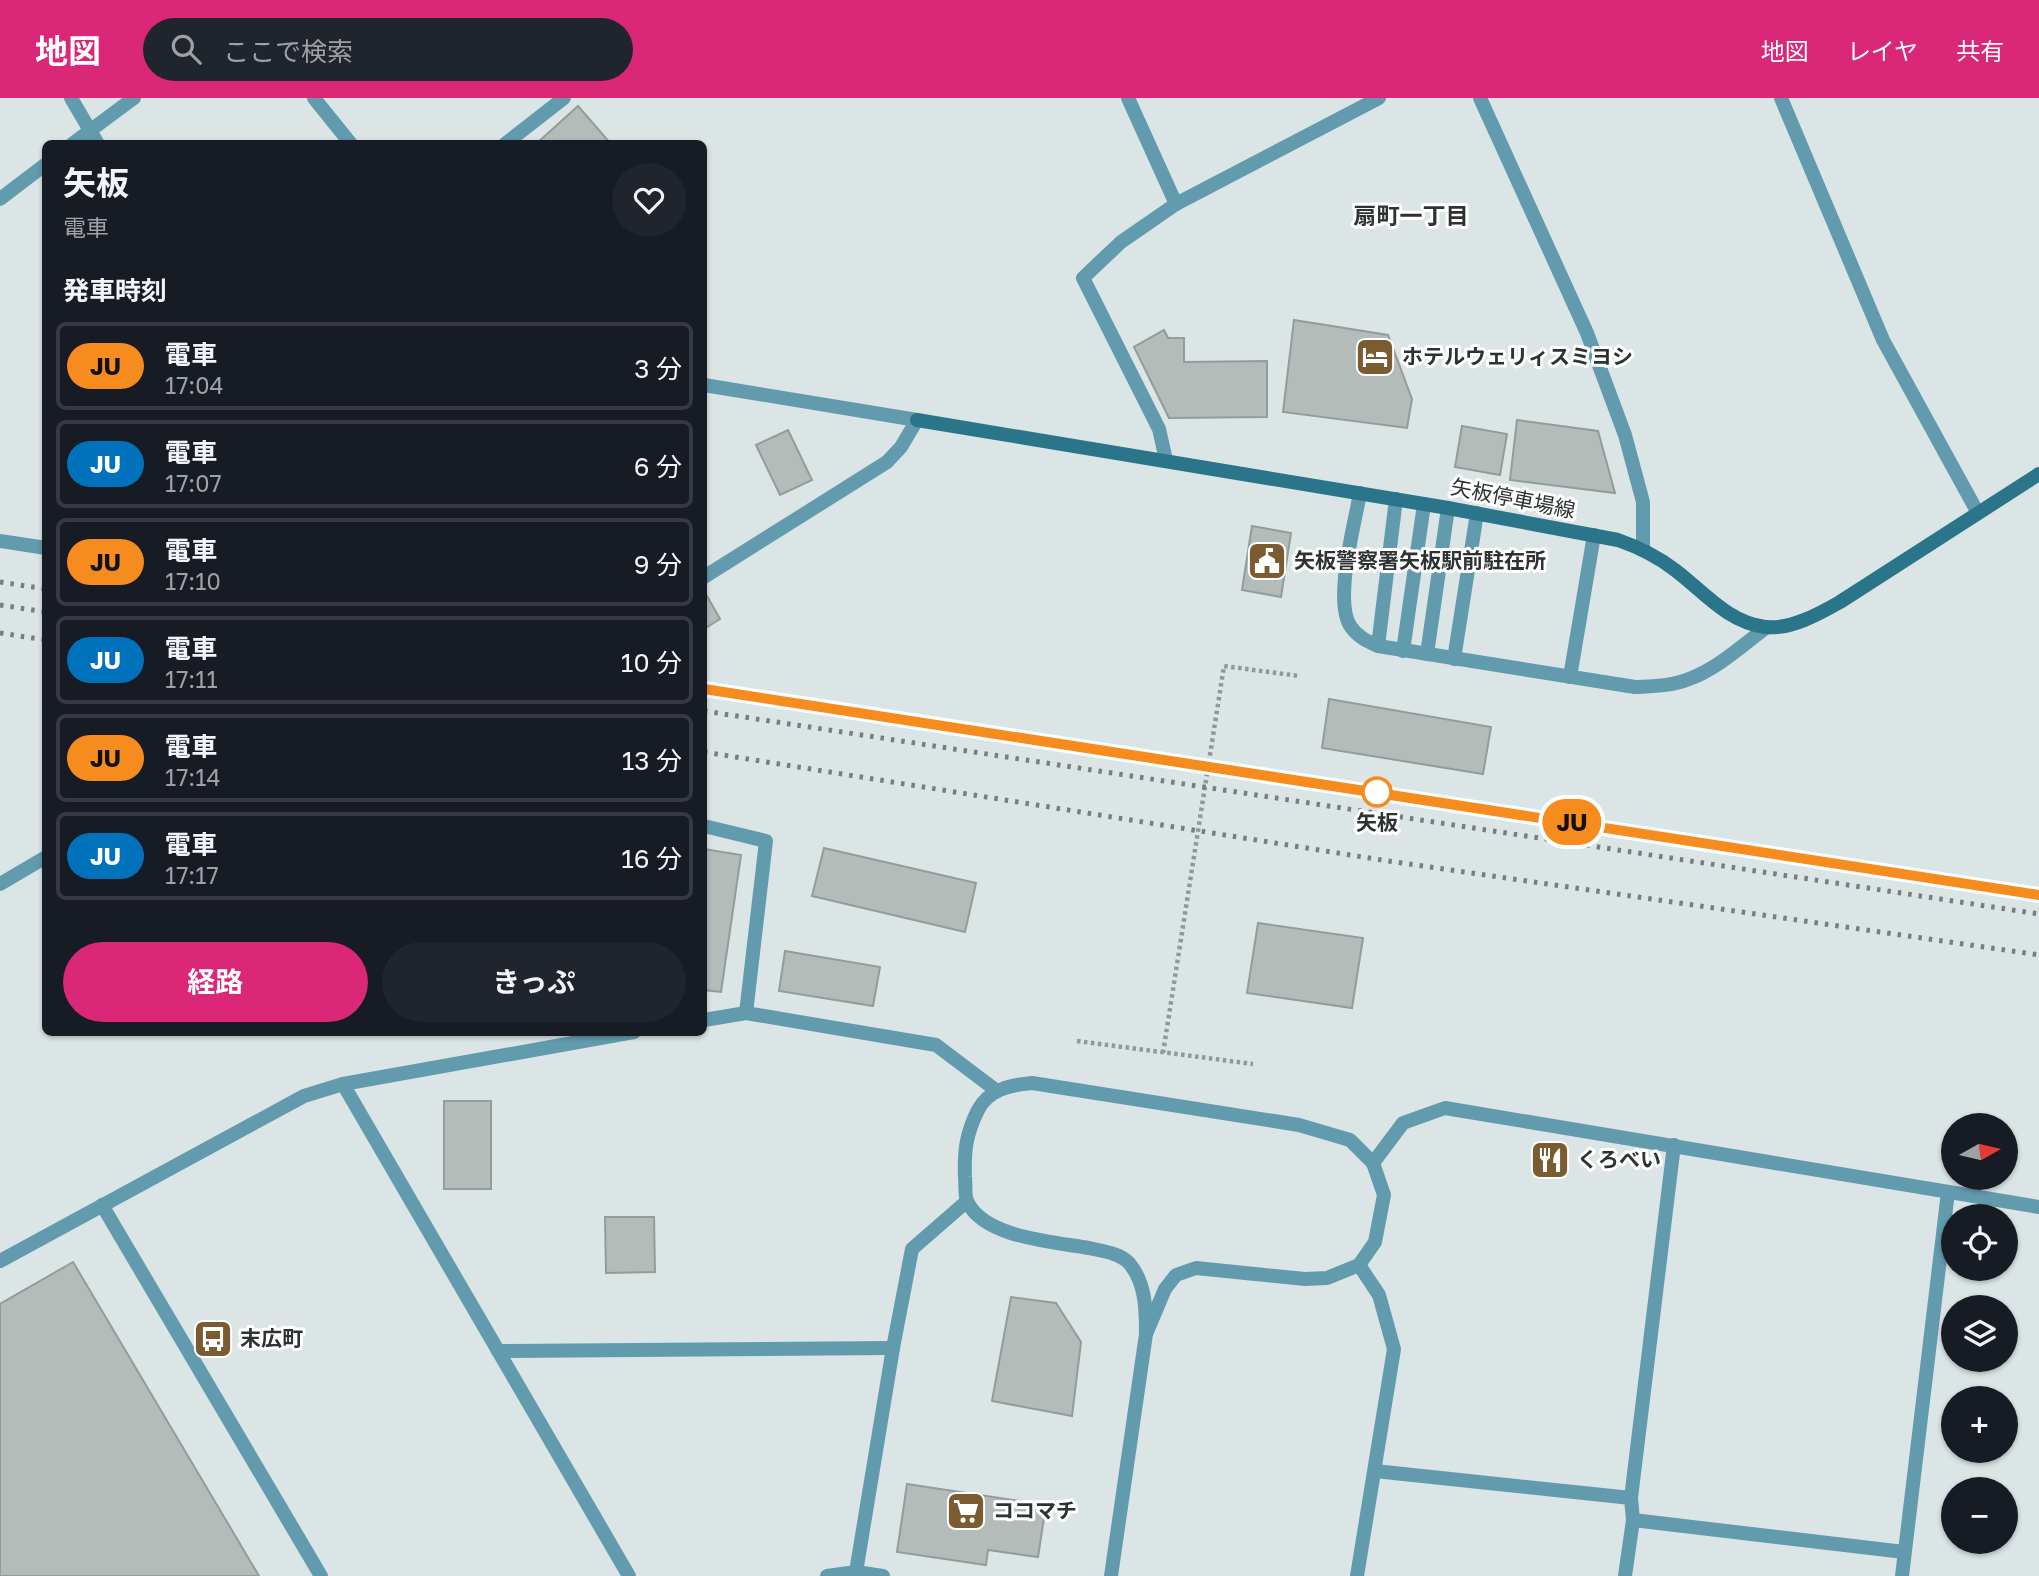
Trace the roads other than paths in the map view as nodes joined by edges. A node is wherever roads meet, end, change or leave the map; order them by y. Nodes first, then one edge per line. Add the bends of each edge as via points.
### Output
1 (71, 98) edge
2 (134, 98) edge
3 (314, 98) edge
4 (564, 98) edge
5 (1128, 98) edge
6 (1379, 98) edge
7 (1480, 98) edge
8 (1782, 98) edge
9 (91, 129) junction
10 (77, 140) edge
11 (95, 140) edge
12 (348, 140) edge
13 (510, 140) edge
14 (42, 167) edge
15 (0, 199) edge
16 (1176, 204) junction
17 (707, 385) edge
18 (917, 420) junction
19 (1166, 460) junction
20 (2039, 474) edge
21 (1360, 492) junction
22 (1396, 499) junction
23 (1424, 503) junction
24 (1448, 508) junction
25 (1477, 513) junction
26 (1978, 513) junction
27 (1594, 536) junction
28 (0, 541) edge
29 (42, 547) edge
30 (1643, 549) junction
31 (707, 575) edge
32 (1767, 627) junction
33 (1378, 646) junction
34 (1403, 651) junction
35 (1427, 654) junction
36 (1454, 659) junction
37 (1570, 677) junction
38 (707, 827) edge
39 (42, 858) edge
40 (0, 884) edge
41 (746, 1013) junction
42 (707, 1020) edge
43 (612, 1036) edge
44 (343, 1084) junction
45 (997, 1091) junction
46 (1674, 1145) junction
47 (1373, 1164) junction
48 (1948, 1192) junction
49 (967, 1202) junction
50 (102, 1205) junction
51 (2039, 1206) edge
52 (0, 1261) edge
53 (1359, 1265) junction
54 (1146, 1334) junction
55 (893, 1348) junction
56 (498, 1351) junction
57 (1376, 1471) junction
58 (1631, 1498) junction
59 (1633, 1520) junction
60 (1904, 1552) junction
61 (856, 1572) junction
62 (321, 1576) edge
63 (629, 1576) edge
64 (827, 1576) edge
65 (883, 1576) edge
66 (1111, 1576) edge
67 (1357, 1576) edge
68 (1625, 1576) edge
69 (1902, 1576) edge

1 - 9 street
2 - 9 street
3 - 12 street
4 - 13 street
5 - 16 street
6 - 16 street
7 - 30 street via 1587,333 1625,435 1643,502
8 - 26 street via 1883,340
9 - 10 street
9 - 11 street
14 - 15 street
16 - 19 street via 1121,242 1083,278 1159,429
17 - 18 street
18 - 19 main road, 矢板停車場線
18 - 31 street via 887,462
19 - 21 main road, 矢板停車場線
20 - 26 main road, 矢板停車場線
21 - 22 main road, 矢板停車場線
21 - 33 street via 1344,585 1345,608 1349,625
22 - 23 main road, 矢板停車場線
22 - 33 street
23 - 24 main road, 矢板停車場線
23 - 34 street
24 - 25 main road, 矢板停車場線
24 - 35 street
25 - 27 main road, 矢板停車場線
25 - 36 street
26 - 32 main road, 矢板停車場線 via 1816,615
27 - 30 main road, 矢板停車場線
27 - 37 street
28 - 29 street
30 - 32 main road, 矢板停車場線 via 1718,607 1745,622
32 - 37 street via 1688,680 1635,687
33 - 34 street
34 - 35 street
35 - 36 street
36 - 37 street
38 - 41 street via 766,841
39 - 40 street
41 - 42 street
41 - 45 street via 936,1045
43 - 44 street
44 - 50 street via 304,1096
44 - 56 street
45 - 47 street via 1012,1085 1051,1085 1299,1125 1350,1140
45 - 49 street via 982,1104 967,1132
46 - 47 street via 1445,1108 1403,1123
46 - 48 street
46 - 58 street
47 - 53 street via 1384,1195 1375,1242
48 - 51 street
48 - 60 street
49 - 54 street via 995,1228 1107,1252 1128,1262 1146,1300
49 - 55 street via 912,1249
50 - 52 street
50 - 62 street
53 - 54 street via 1326,1278 1306,1279 1196,1268 1176,1275 1165,1289
53 - 57 street via 1379,1295 1394,1349
54 - 66 street
55 - 56 street
55 - 61 street
56 - 63 street
57 - 58 street
57 - 67 street
58 - 59 street
59 - 60 street
59 - 68 street
60 - 69 street
61 - 64 street
61 - 65 street

